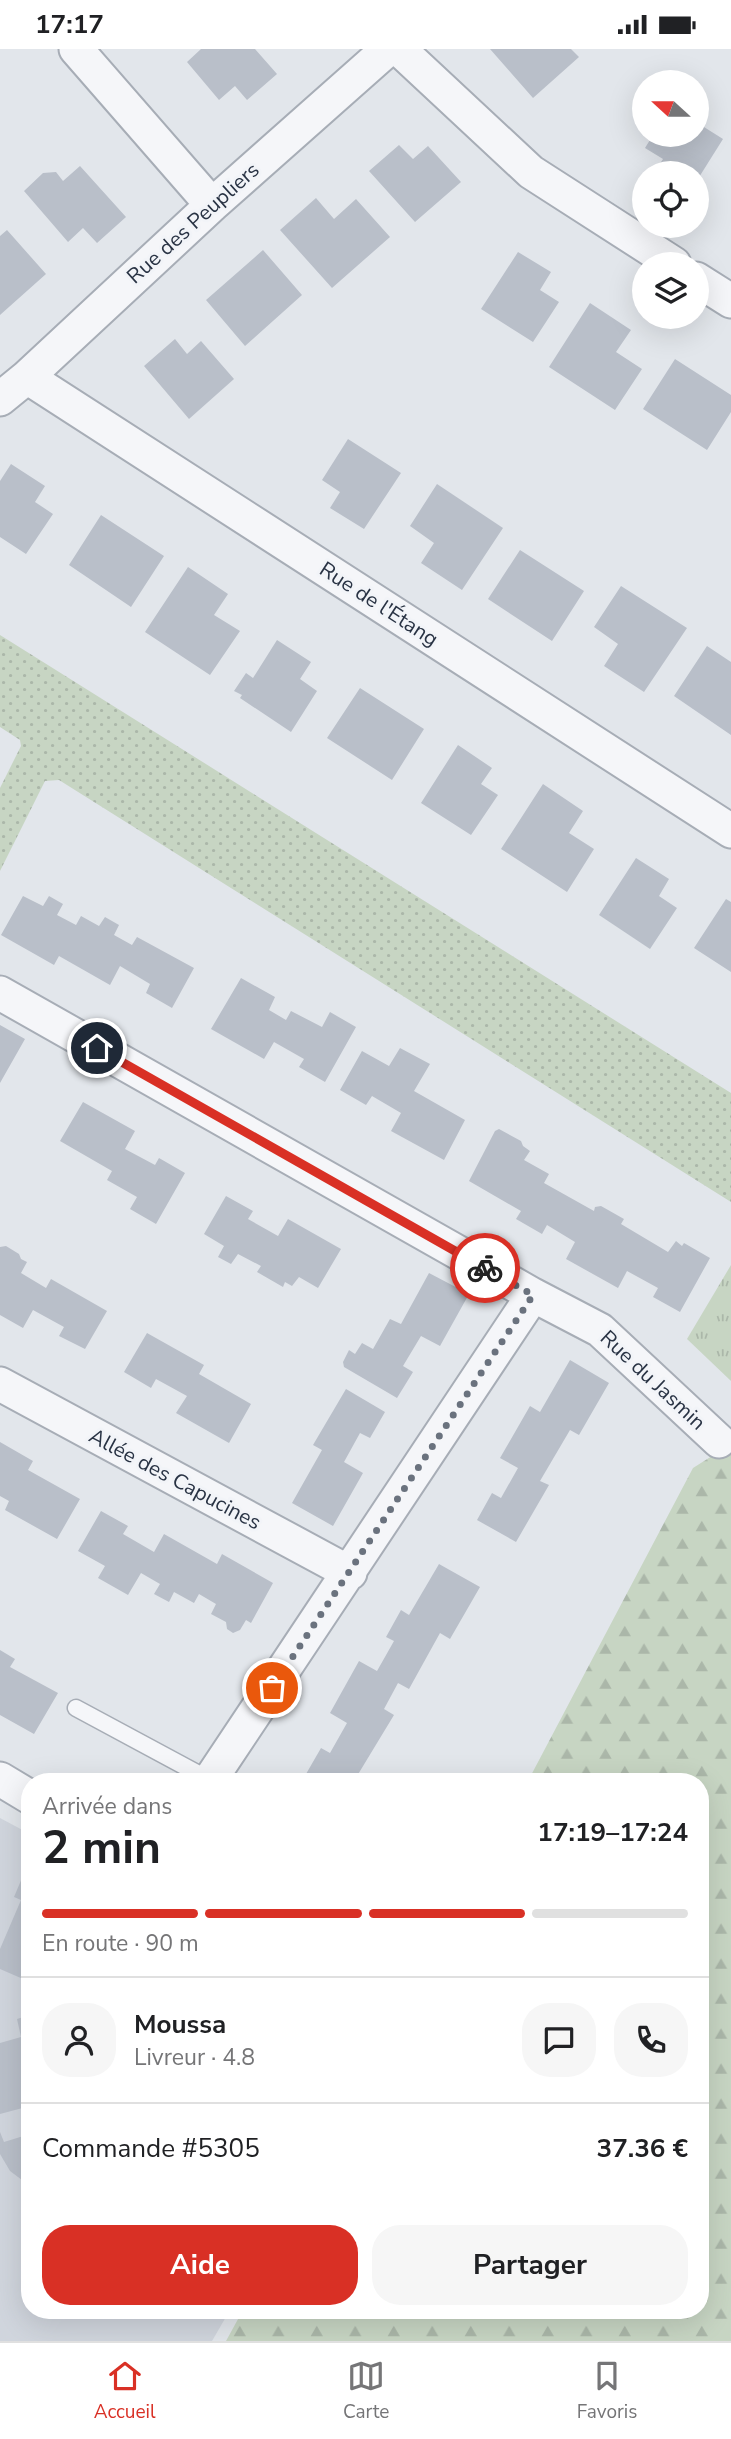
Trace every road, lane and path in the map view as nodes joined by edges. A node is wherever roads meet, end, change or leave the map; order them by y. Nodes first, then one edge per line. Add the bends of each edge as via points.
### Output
1 (76, 49) edge
2 (388, 49) edge
3 (399, 49) edge
4 (212, 205) junction
5 (655, 252) edge
6 (709, 287) edge
7 (731, 301) edge
8 (27, 377) junction
9 (0, 399) edge
10 (731, 831) edge
11 (0, 993) edge
12 (533, 1295) junction
13 (0, 1384) edge
14 (719, 1441) dead end
15 (350, 1573) junction
16 (76, 1708) dead end
17 (196, 1773) edge
18 (216, 1773) edge
19 (0, 1779) edge
20 (21, 1792) edge

1 - 4 street
2 - 4 street, Rue des Peupliers
3 - 5 street via 531,172
4 - 8 street, Rue des Peupliers
6 - 7 street
8 - 9 street, Rue des Peupliers
8 - 10 street, Rue de l'Étang
11 - 12 street, Rue du Jasmin
12 - 14 street, Rue du Jasmin via 600,1329
12 - 15 street
13 - 15 street, Allée des Capucines
15 - 18 street
16 - 17 lane
19 - 20 street

